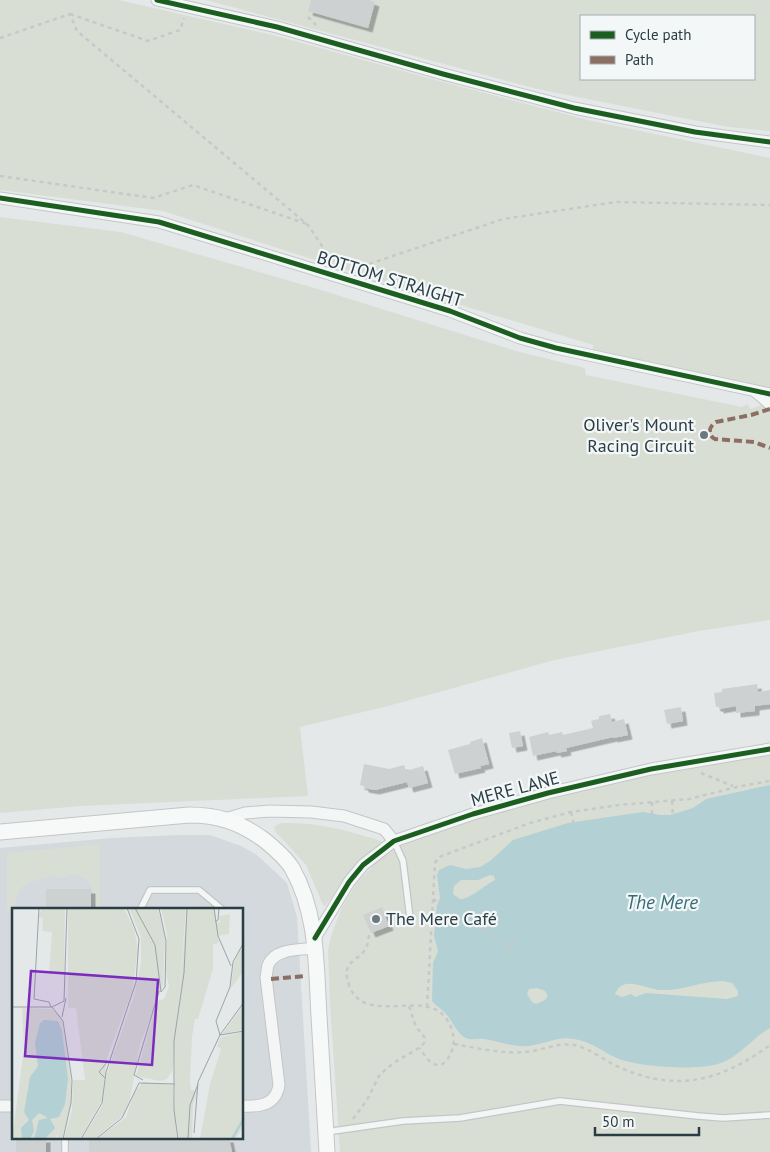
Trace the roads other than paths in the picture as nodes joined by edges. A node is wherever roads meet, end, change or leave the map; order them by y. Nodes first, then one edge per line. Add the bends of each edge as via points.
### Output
1 (157, 0) edge
2 (770, 142) edge
3 (0, 198) edge
4 (754, 391) junction
5 (770, 394) edge
6 (770, 404) edge
7 (770, 749) edge
8 (225, 819) junction
9 (0, 832) edge
10 (394, 841) junction
11 (141, 908) edge
12 (220, 908) edge
13 (410, 918) dead end
14 (315, 943) junction
15 (244, 1106) edge
16 (770, 1115) edge
17 (326, 1132) junction
18 (327, 1152) edge

1 - 2 street via 277,27 574,108 695,132
3 - 4 street, BOTTOM STRAIGHT via 159,222 450,311 520,338
4 - 5 street, BOTTOM STRAIGHT
4 - 6 street
7 - 10 street, MERE LANE via 651,769 548,793
8 - 9 main road via 189,815
8 - 10 street via 270,811 344,816 384,829
8 - 14 main road via 250,830 275,848 291,867 305,897
10 - 13 lane via 403,861
10 - 14 street, MERE LANE via 363,865 349,882
11 - 12 lane via 150,890 199,890
14 - 15 street via 274,956 268,965 266,977 278,1092 267,1104
14 - 17 main road
16 - 17 lane via 691,1116 560,1101 460,1118 403,1121
17 - 18 main road

